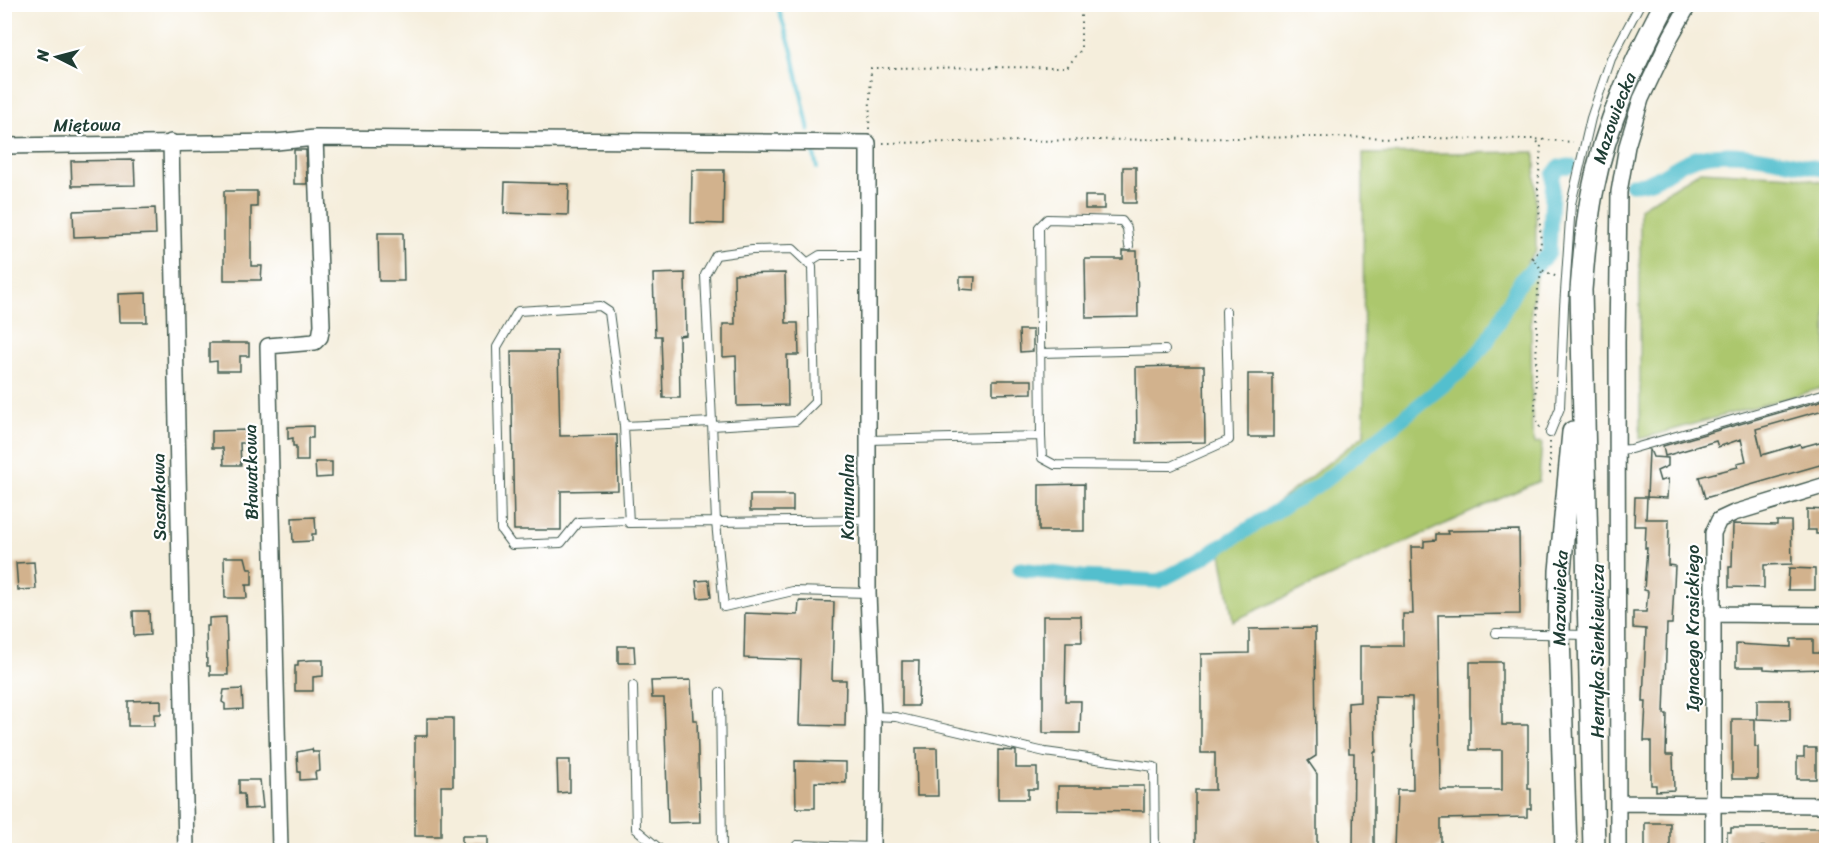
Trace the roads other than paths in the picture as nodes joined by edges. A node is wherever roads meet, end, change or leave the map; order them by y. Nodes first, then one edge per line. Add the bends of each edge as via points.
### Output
1 (1640, 4) edge
2 (1665, 4) edge
3 (1689, 4) edge
4 (315, 138) junction
5 (171, 142) junction
6 (868, 143) joint
7 (4, 146) edge
8 (1129, 246) dead end
9 (868, 255) junction
10 (807, 263) junction
11 (1226, 311) dead end
12 (1581, 345) junction
13 (1165, 350) dead end
14 (1040, 353) junction
15 (1827, 393) edge
16 (712, 424) junction
17 (624, 426) junction
18 (1550, 433) road end
19 (1041, 436) junction
20 (868, 440) junction
21 (1617, 450) junction
22 (1827, 485) edge
23 (628, 520) junction
24 (868, 520) junction
25 (716, 522) junction
26 (868, 593) junction
27 (1712, 614) junction
28 (1827, 615) edge
29 (1496, 633) dead end
30 (1559, 634) junction
31 (1589, 635) junction
32 (633, 686) dead end
33 (720, 692) dead end
34 (873, 716) junction
35 (1618, 803) junction
36 (1713, 804) junction
37 (1827, 805) edge
38 (872, 849) edge
39 (186, 850) edge
40 (280, 850) edge
41 (661, 850) edge
42 (722, 850) edge
43 (797, 850) edge
44 (1155, 850) edge
45 (1566, 850) edge
46 (1594, 850) edge
47 (1618, 850) edge
48 (1713, 850) edge

1 - 18 lane via 1611,59 1591,118 1571,204 1560,408
2 - 12 main road, Mazowiecka via 1628,77 1600,158 1586,233
3 - 21 street, Henryka Sienkiewicza via 1641,99 1622,167
4 - 5 street, Miętowa
4 - 6 street, Miętowa
4 - 40 street, Bławatkowa via 320,337 315,342 268,346
5 - 7 street, Miętowa
5 - 39 street, Sasankowa
6 - 9 street, Komunalna
8 - 14 lane via 1128,228 1122,221 1047,219 1039,227
9 - 10 lane via 820,255
9 - 20 street, Komunalna
10 - 16 lane via 812,267 816,402 796,421
10 - 16 lane via 793,249 716,255 705,275
11 - 19 lane via 1229,440 1171,466 1055,465 1042,458
12 - 30 main road, Mazowiecka via 1560,571
12 - 31 main road, Mazowiecka
13 - 14 lane
14 - 19 lane
15 - 21 lane
16 - 17 lane
16 - 25 lane
17 - 23 lane
17 - 23 lane via 609,312 600,306 518,311 497,347 501,530 512,545 561,543 578,522
19 - 20 lane
20 - 24 street, Komunalna
21 - 35 street, Henryka Sienkiewicza
22 - 27 street, Ignacego Krasickiego via 1719,520 1713,533
23 - 25 lane
24 - 25 lane
24 - 26 street, Komunalna
25 - 26 lane via 724,607 793,591
26 - 34 street, Komunalna
27 - 28 street
27 - 36 street, Ignacego Krasickiego
29 - 30 lane
30 - 31 lane
30 - 45 main road, Mazowiecka
31 - 46 main road, Mazowiecka
32 - 41 lane via 636,829
33 - 42 lane
34 - 38 street, Komunalna
34 - 44 lane via 896,717 1045,752 1154,766
35 - 36 street
35 - 47 street, Henryka Sienkiewicza
36 - 37 street
36 - 48 street, Ignacego Krasickiego
38 - 43 lane via 797,845

